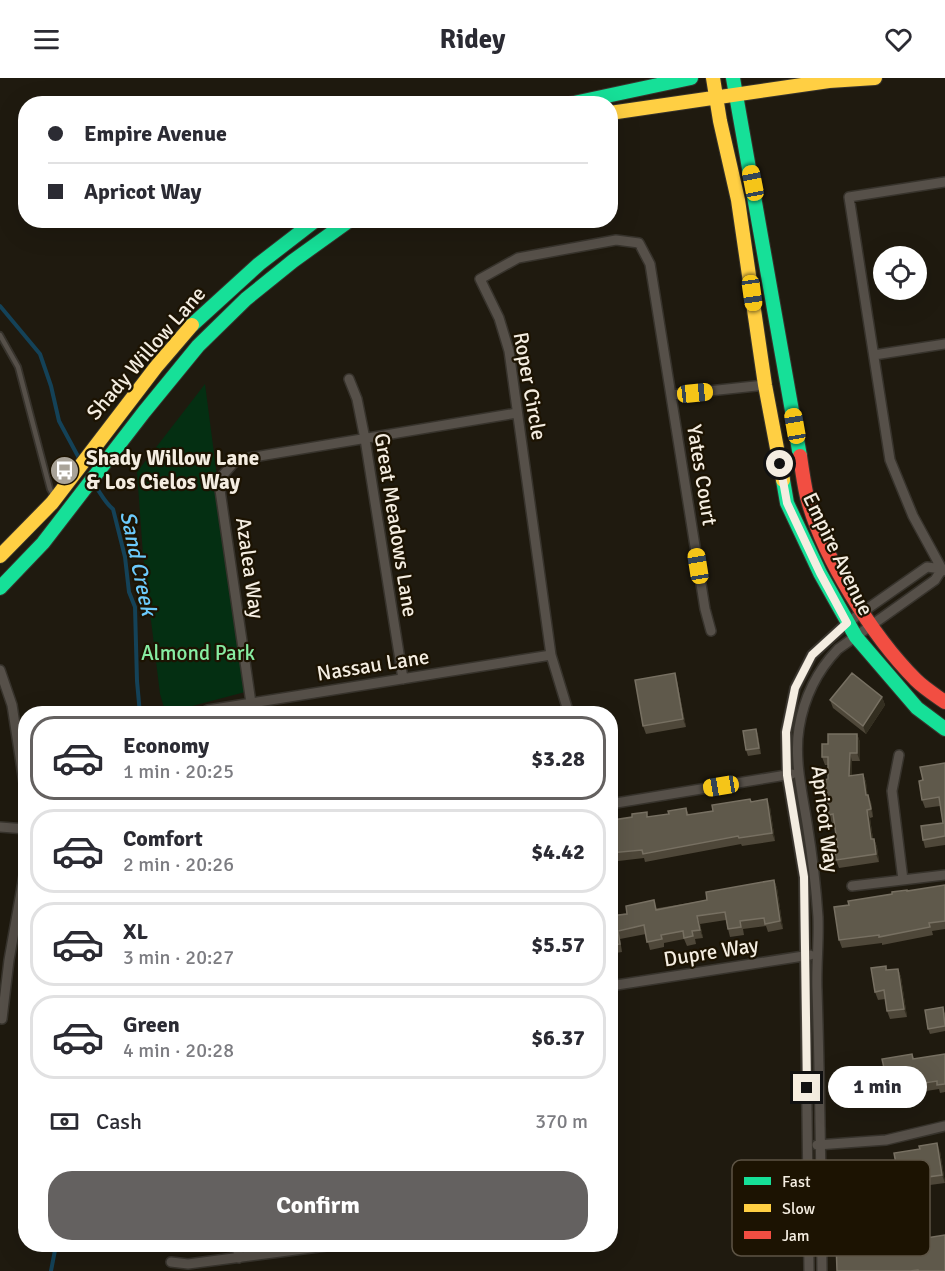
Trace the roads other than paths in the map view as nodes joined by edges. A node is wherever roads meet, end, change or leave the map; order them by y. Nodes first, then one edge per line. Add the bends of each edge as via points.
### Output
1 (691, 78) edge
2 (713, 78) edge
3 (733, 78) edge
4 (875, 78) edge
5 (735, 94) junction
6 (607, 96) edge
7 (716, 96) junction
8 (618, 112) edge
9 (945, 182) edge
10 (306, 228) edge
11 (339, 228) edge
12 (0, 335) edge
13 (945, 344) edge
14 (874, 355) junction
15 (349, 379) dead end
16 (765, 385) junction
17 (671, 395) junction
18 (517, 413) junction
19 (365, 438) junction
20 (55, 498) junction
21 (0, 555) edge
22 (943, 571) edge
23 (0, 588) edge
24 (863, 612) junction
25 (847, 623) junction
26 (872, 625) junction
27 (711, 632) dead end
28 (856, 637) junction
29 (551, 655) junction
30 (0, 670) edge
31 (403, 679) junction
32 (945, 702) edge
33 (251, 703) junction
34 (233, 706) edge
35 (567, 706) edge
36 (945, 729) edge
37 (18, 744) edge
38 (899, 755) dead end
39 (799, 773) junction
40 (787, 775) junction
41 (618, 803) edge
42 (0, 827) edge
43 (18, 828) edge
44 (945, 875) edge
45 (903, 880) junction
46 (852, 886) dead end
47 (18, 908) edge
48 (818, 954) junction
49 (805, 956) junction
50 (5, 961) edge
51 (618, 985) edge
52 (2, 1018) dead end
53 (945, 1126) edge
54 (821, 1145) junction
55 (808, 1146) junction
56 (808, 1160) edge
57 (821, 1160) edge
58 (238, 1252) edge
59 (283, 1252) edge
60 (809, 1256) edge
61 (822, 1256) edge
62 (239, 1258) junction
63 (171, 1262) dead end
64 (809, 1271) edge
65 (822, 1271) edge

1 - 6 street
2 - 7 street, Empire Avenue
3 - 5 street, Empire Avenue
4 - 5 street
5 - 7 street
5 - 24 street, Empire Avenue via 807,497 833,563
7 - 8 street
7 - 16 street, Empire Avenue via 738,200
9 - 14 street via 849,197
10 - 20 street, Shady Willow Lane via 199,318
11 - 23 street, Shady Willow Lane via 292,261 214,330 43,543
12 - 20 lane via 18,367
13 - 14 street
14 - 22 street via 890,460 913,516
15 - 19 street, Great Meadows Lane
16 - 17 street
16 - 25 street, Empire Avenue via 787,503
17 - 18 street, Roper Circle via 651,264 639,243 616,240 518,258 480,279 500,318 509,351
17 - 27 street, Yates Court
18 - 19 street
18 - 29 street, Roper Circle
19 - 31 street, Great Meadows Lane
19 - 33 street, Azalea Way via 236,460 223,475 220,490
20 - 21 street, Shady Willow Lane
22 - 24 street, Apricot Way via 927,567
22 - 26 street, Apricot Way
24 - 25 street, Apricot Way
24 - 26 street, Empire Avenue
25 - 28 street, Empire Avenue
25 - 40 street, Apricot Way via 812,655 795,688 786,732
26 - 28 street, Apricot Way
26 - 32 street, Empire Avenue via 898,661
28 - 36 street, Empire Avenue via 917,708
28 - 39 street, Apricot Way via 826,661 806,696 799,730
29 - 31 street, Nassau Lane
29 - 35 street, Roper Circle
30 - 37 street via 12,705
31 - 33 street, Nassau Lane
33 - 34 street, Nassau Lane
38 - 45 street via 892,791
39 - 40 street
39 - 48 street, Apricot Way via 815,883
40 - 41 street
40 - 49 street, Apricot Way via 804,877
42 - 43 street
44 - 45 street
45 - 46 street
47 - 50 street
48 - 49 street, Dupre Way
48 - 54 street, Apricot Way
49 - 51 street, Dupre Way
49 - 55 street, Apricot Way
50 - 52 street
53 - 54 street via 886,1140
54 - 55 street
54 - 57 street, Apricot Way
55 - 56 street, Apricot Way
58 - 62 street
59 - 62 street
60 - 64 street, Apricot Way
61 - 65 street, Apricot Way
62 - 63 street

